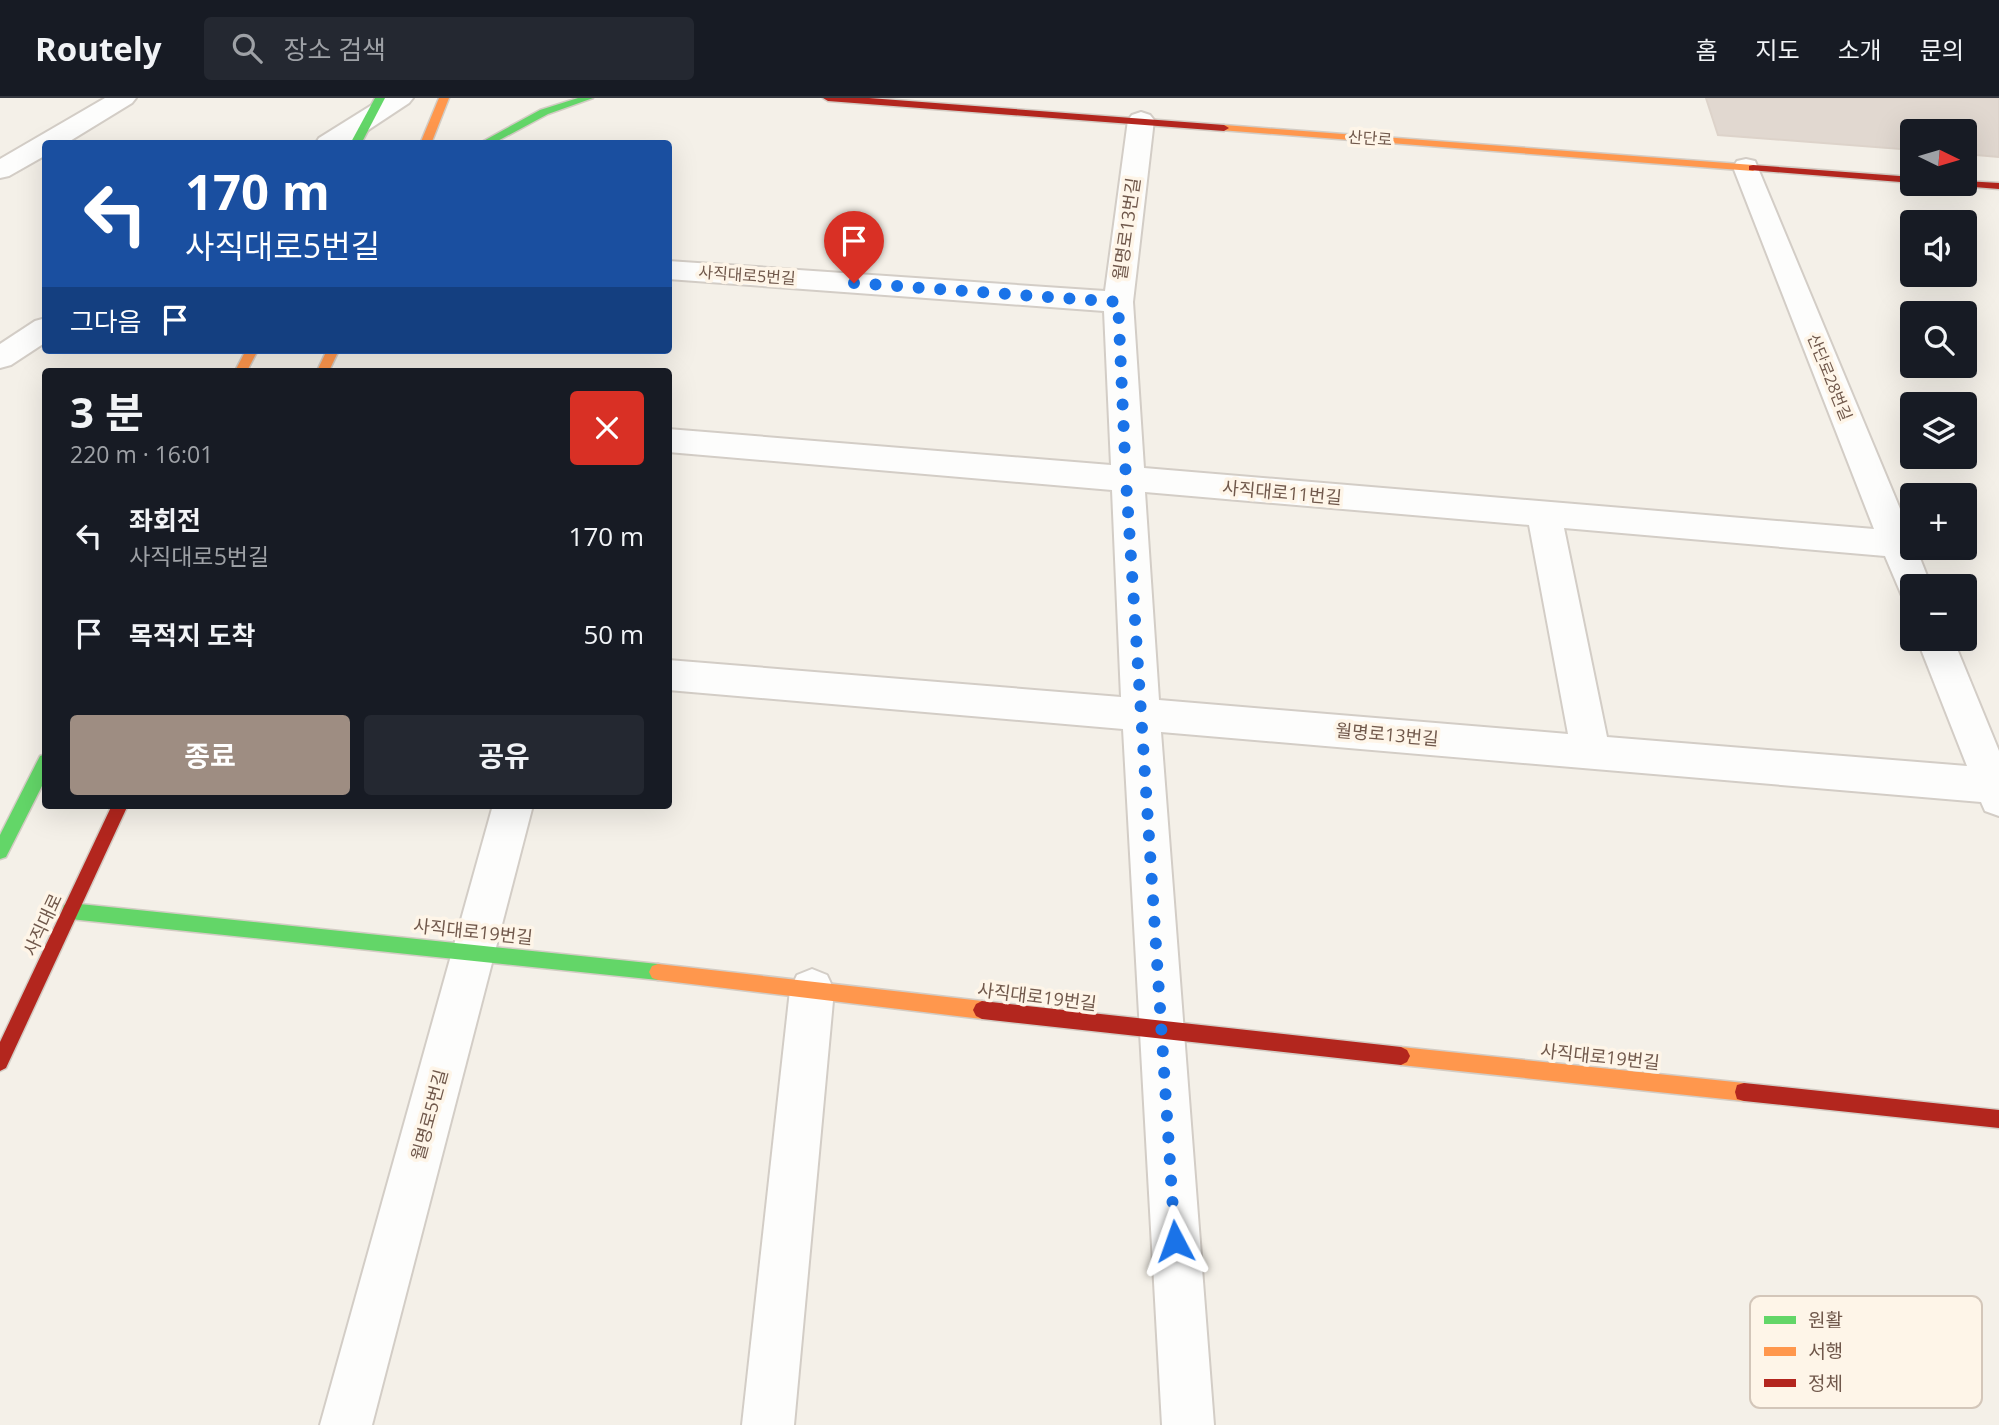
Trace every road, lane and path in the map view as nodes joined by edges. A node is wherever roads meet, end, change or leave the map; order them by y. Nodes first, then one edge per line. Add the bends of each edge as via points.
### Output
1 (123, 98) edge
2 (400, 98) edge
3 (444, 98) edge
4 (588, 98) edge
5 (828, 98) edge
6 (374, 108) edge
7 (1141, 120) junction
8 (53, 140) edge
9 (333, 140) edge
10 (357, 140) edge
11 (427, 140) edge
12 (492, 140) edge
13 (42, 146) edge
14 (1746, 167) junction
15 (0, 170) edge
16 (1900, 179) edge
17 (1978, 185) edge
18 (1999, 186) edge
19 (672, 270) edge
20 (1118, 302) junction
21 (42, 331) edge
22 (0, 358) edge
23 (672, 440) edge
24 (1126, 480) junction
25 (1544, 514) junction
26 (1897, 544) junction
27 (1909, 574) edge
28 (1940, 651) edge
29 (672, 675) edge
30 (1140, 715) junction
31 (1591, 752) junction
32 (42, 769) edge
33 (1997, 790) edge
34 (118, 809) edge
35 (512, 809) edge
36 (0, 852) edge
37 (70, 911) junction
38 (474, 951) junction
39 (812, 990) junction
40 (1160, 1031) junction
41 (0, 1062) edge
42 (1999, 1119) edge
43 (346, 1425) edge
44 (768, 1425) edge
45 (1188, 1425) edge

1 - 8 street
2 - 6 street
3 - 11 street
4 - 12 street via 544,112
5 - 7 street, 산단로
6 - 9 street
6 - 10 street
7 - 14 street, 산단로
7 - 20 street, 월명로13번길
13 - 15 street
14 - 16 street, 산단로
14 - 26 street, 산단로28번길
17 - 18 street
19 - 20 street, 사직대로5번길
20 - 24 street, 월명로13번길
21 - 22 street
23 - 24 street, 사직대로11번길
24 - 25 street, 사직대로11번길
24 - 30 street, 월명로13번길
25 - 26 street, 사직대로11번길
25 - 31 street
26 - 27 street, 산단로28번길
28 - 33 street
29 - 30 street, 월명로13번길
30 - 31 street, 월명로13번길
30 - 40 street, 월명로13번길
31 - 33 street
32 - 36 street
34 - 37 street, 사직대로
35 - 38 street, 월명로5번길
37 - 38 street, 사직대로19번길
37 - 41 street, 사직대로
38 - 39 street, 사직대로19번길
38 - 43 street, 월명로5번길
39 - 40 street, 사직대로19번길
39 - 44 street
40 - 42 street, 사직대로19번길
40 - 45 street, 월명로13번길

